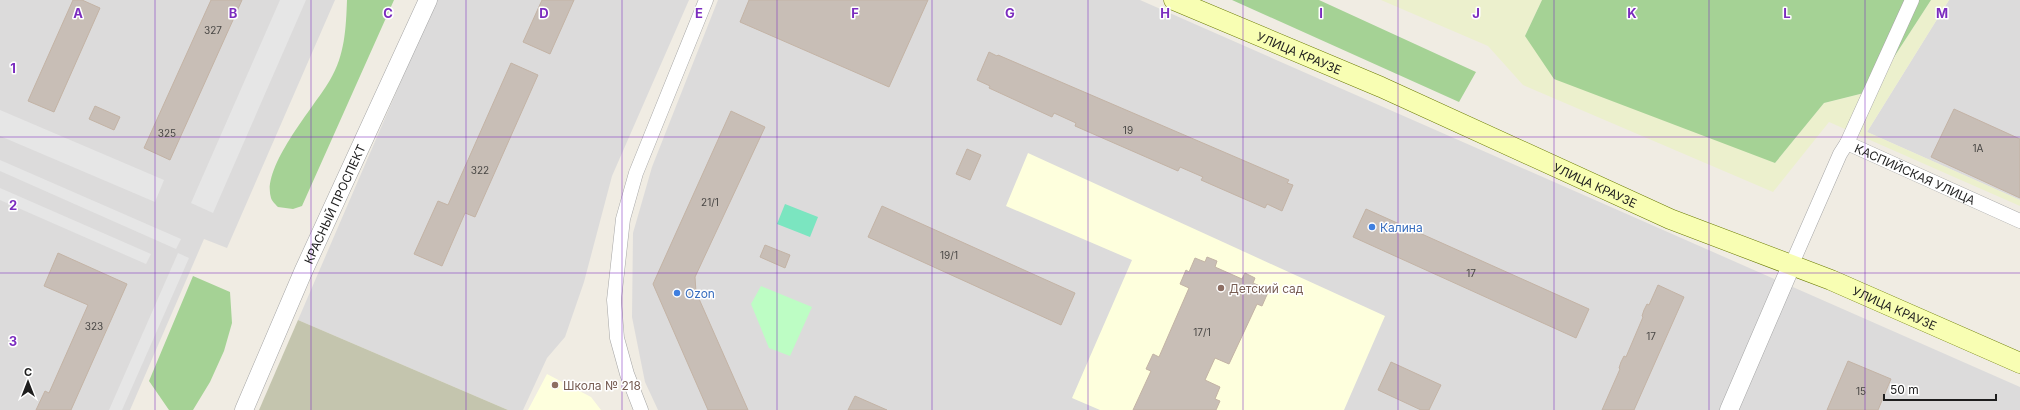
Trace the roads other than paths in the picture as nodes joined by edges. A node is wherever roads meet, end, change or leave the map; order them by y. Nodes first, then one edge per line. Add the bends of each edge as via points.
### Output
1 (428, 0) edge
2 (706, 0) edge
3 (1174, 0) edge
4 (1912, 0) edge
5 (1847, 143) junction
6 (2020, 221) edge
7 (1791, 266) junction
8 (2020, 363) edge
9 (244, 410) edge
10 (641, 410) edge
11 (1728, 410) edge

1 - 9 street, КРАСНЫЙ ПРОСПЕКТ via 303,272
2 - 10 street via 636,173 623,219 614,300 617,338
3 - 7 main road, УЛИЦА КРАУЗЕ via 1381,87 1670,219
4 - 5 street
5 - 6 street, КАСПИЙСКАЯ УЛИЦА
5 - 7 street, КАСПИЙСКАЯ УЛИЦА
7 - 8 main road, УЛИЦА КРАУЗЕ via 1831,280
7 - 11 street

